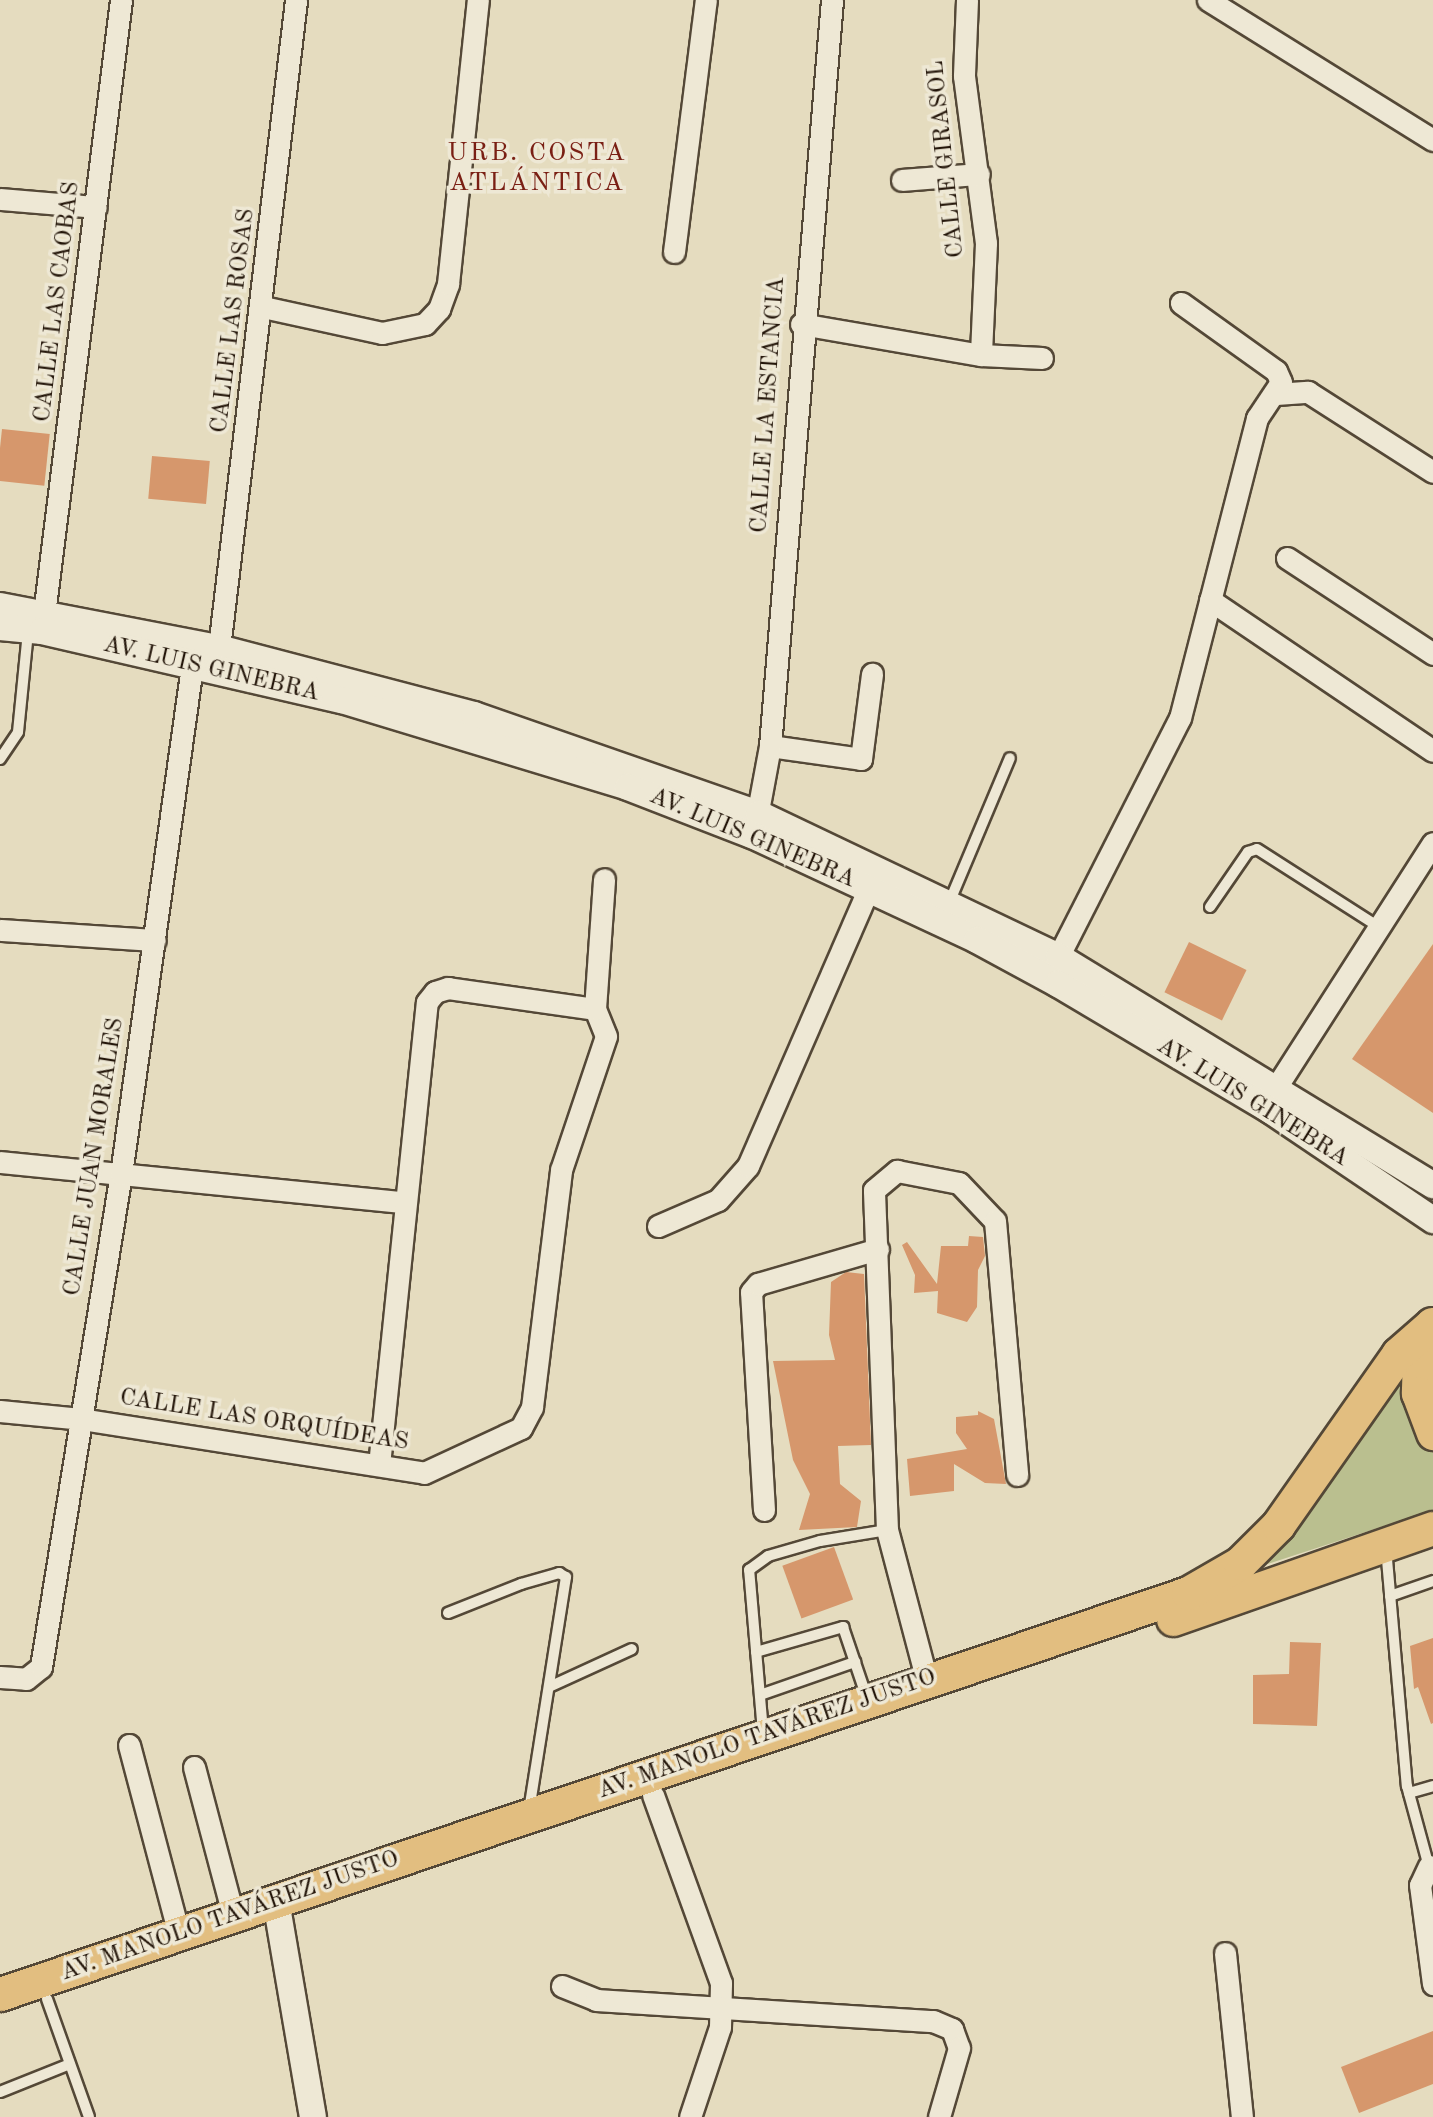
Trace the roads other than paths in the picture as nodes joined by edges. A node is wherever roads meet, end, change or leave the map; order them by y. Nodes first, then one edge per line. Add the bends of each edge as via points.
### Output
1 (121, 0) edge
2 (296, 0) edge
3 (478, 0) edge
4 (706, 0) edge
5 (832, 0) edge
6 (967, 0) edge
7 (1208, 0) edge
8 (1433, 140) edge
9 (979, 174) junction
10 (902, 180) dead end
11 (0, 199) edge
12 (96, 207) junction
13 (674, 252) dead end
14 (1181, 303) dead end
15 (263, 307) junction
16 (801, 324) junction
17 (981, 355) junction
18 (1042, 358) dead end
19 (1276, 394) junction
20 (1433, 472) edge
21 (1287, 558) dead end
22 (1210, 600) junction
23 (0, 606) edge
24 (39, 624) junction
25 (0, 627) edge
26 (202, 653) junction
27 (1433, 654) edge
28 (872, 674) dead end
29 (770, 746) junction
30 (1433, 751) edge
31 (1010, 758) dead end
32 (0, 759) edge
33 (755, 825) junction
34 (1433, 843) edge
35 (873, 878) junction
36 (604, 879) dead end
37 (949, 903) junction
38 (1210, 907) dead end
39 (1379, 927) junction
40 (0, 930) edge
41 (155, 940) junction
42 (1053, 968) junction
43 (595, 1009) junction
44 (1275, 1089) junction
45 (0, 1162) edge
46 (121, 1174) junction
47 (1433, 1185) edge
48 (404, 1202) junction
49 (1433, 1220) edge
50 (658, 1226) dead end
51 (878, 1249) junction
52 (1432, 1324) edge
53 (0, 1411) edge
54 (81, 1419) junction
55 (1433, 1433) edge
56 (379, 1465) junction
57 (1017, 1475) dead end
58 (764, 1510) dead end
59 (1433, 1528) edge
60 (887, 1530) junction
61 (1386, 1547) junction
62 (1433, 1581) edge
63 (1390, 1596) junction
64 (448, 1613) dead end
65 (632, 1649) dead end
66 (756, 1652) junction
67 (855, 1662) junction
68 (0, 1677) edge
69 (928, 1681) junction
70 (549, 1687) junction
71 (760, 1695) junction
72 (868, 1701) junction
73 (764, 1736) junction
74 (129, 1745) dead end
75 (194, 1767) dead end
76 (1433, 1786) edge
77 (1409, 1793) junction
78 (653, 1794) junction
79 (528, 1816) junction
80 (1431, 1873) edge
81 (279, 1911) junction
82 (233, 1915) junction
83 (178, 1934) junction
84 (1224, 1953) dead end
85 (1433, 1984) edge
86 (562, 1986) dead end
87 (0, 1994) edge
88 (47, 1999) junction
89 (723, 2008) junction
90 (0, 2015) edge
91 (70, 2064) junction
92 (0, 2092) edge
93 (89, 2117) edge
94 (313, 2117) edge
95 (690, 2117) edge
96 (939, 2117) edge
97 (1242, 2117) edge

1 - 12 street, CALLE LAS CAOBAS
2 - 15 street, CALLE LAS ROSAS
3 - 15 street via 448,284 439,309 425,324 382,333
4 - 13 street
5 - 16 street, CALLE LA ESTANCIA
6 - 9 street, CALLE GIRASOL via 963,66
7 - 8 street
9 - 10 street
9 - 17 street, CALLE GIRASOL via 986,243
11 - 12 street
12 - 24 street, CALLE LAS CAOBAS
14 - 19 street via 1276,371 1281,382
15 - 26 street, CALLE LAS ROSAS
16 - 17 street
16 - 29 street, CALLE LA ESTANCIA
17 - 18 street
19 - 20 street via 1308,392
19 - 22 street via 1257,418
21 - 27 street
22 - 30 street
22 - 42 street via 1180,718
23 - 24 street, AV. LUIS GINEBRA
24 - 25 street, AV. LUIS GINEBRA
24 - 26 street, AV. LUIS GINEBRA
24 - 32 lane via 18,732
26 - 33 street, AV. LUIS GINEBRA via 474,715
26 - 41 street, CALLE JUAN MORALES
28 - 29 street via 861,759
29 - 33 street, CALLE LA ESTANCIA
31 - 37 lane
33 - 35 street, AV. LUIS GINEBRA
34 - 39 street
35 - 37 street, AV. LUIS GINEBRA
35 - 42 street, AV. LUIS GINEBRA
35 - 50 street via 748,1166 718,1200
36 - 43 street, CALLE LAS ORQUÍDEAS
37 - 42 street, AV. LUIS GINEBRA
38 - 39 lane via 1248,852 1257,849
39 - 44 street
40 - 41 street
41 - 46 street, CALLE JUAN MORALES
42 - 44 street, AV. LUIS GINEBRA
42 - 49 street, AV. LUIS GINEBRA
43 - 48 street via 448,988 435,992 427,1002
43 - 56 street, CALLE LAS ORQUÍDEAS via 606,1036 561,1170 532,1407 521,1428 424,1473
44 - 47 street, AV. LUIS GINEBRA
45 - 46 street
46 - 48 street
46 - 54 street, CALLE JUAN MORALES
48 - 56 street
51 - 57 street via 874,1190 897,1171 960,1183 995,1221
51 - 58 street via 758,1284 751,1292
51 - 60 street
52 - 55 main road via 1419,1359 1418,1393
52 - 69 main road, AV. MANOLO TAVÁREZ JUSTO via 1398,1353 1278,1525 1240,1563 1188,1593
53 - 54 street, CALLE LAS ORQUÍDEAS
54 - 56 street, CALLE LAS ORQUÍDEAS
54 - 68 street, CALLE JUAN MORALES via 41,1667 35,1676
59 - 61 main road, AV. MANOLO TAVÁREZ JUSTO
60 - 66 lane via 820,1541 768,1556 749,1570
60 - 69 street
61 - 63 lane
61 - 78 main road, AV. MANOLO TAVÁREZ JUSTO
62 - 63 lane
63 - 77 lane
64 - 70 lane via 521,1584 559,1573 566,1577
65 - 70 lane
66 - 67 lane via 843,1627
66 - 71 lane
67 - 71 lane
67 - 72 lane
69 - 72 main road, AV. MANOLO TAVÁREZ JUSTO
70 - 79 lane
71 - 73 lane
72 - 73 main road, AV. MANOLO TAVÁREZ JUSTO
73 - 79 main road, AV. MANOLO TAVÁREZ JUSTO
74 - 83 street
75 - 82 street
76 - 77 lane
77 - 80 lane
78 - 81 main road, AV. MANOLO TAVÁREZ JUSTO
78 - 89 street via 721,1983
79 - 81 main road, AV. MANOLO TAVÁREZ JUSTO
80 - 85 street via 1420,1885
81 - 82 main road, AV. MANOLO TAVÁREZ JUSTO
81 - 88 main road, AV. MANOLO TAVÁREZ JUSTO
81 - 94 street
82 - 83 main road, AV. MANOLO TAVÁREZ JUSTO
83 - 87 main road, AV. MANOLO TAVÁREZ JUSTO
84 - 97 street
86 - 89 street via 596,2000
88 - 90 main road, AV. MANOLO TAVÁREZ JUSTO
88 - 91 lane
89 - 95 street
89 - 96 street via 933,2021 952,2029 958,2048
91 - 92 lane
91 - 93 lane

